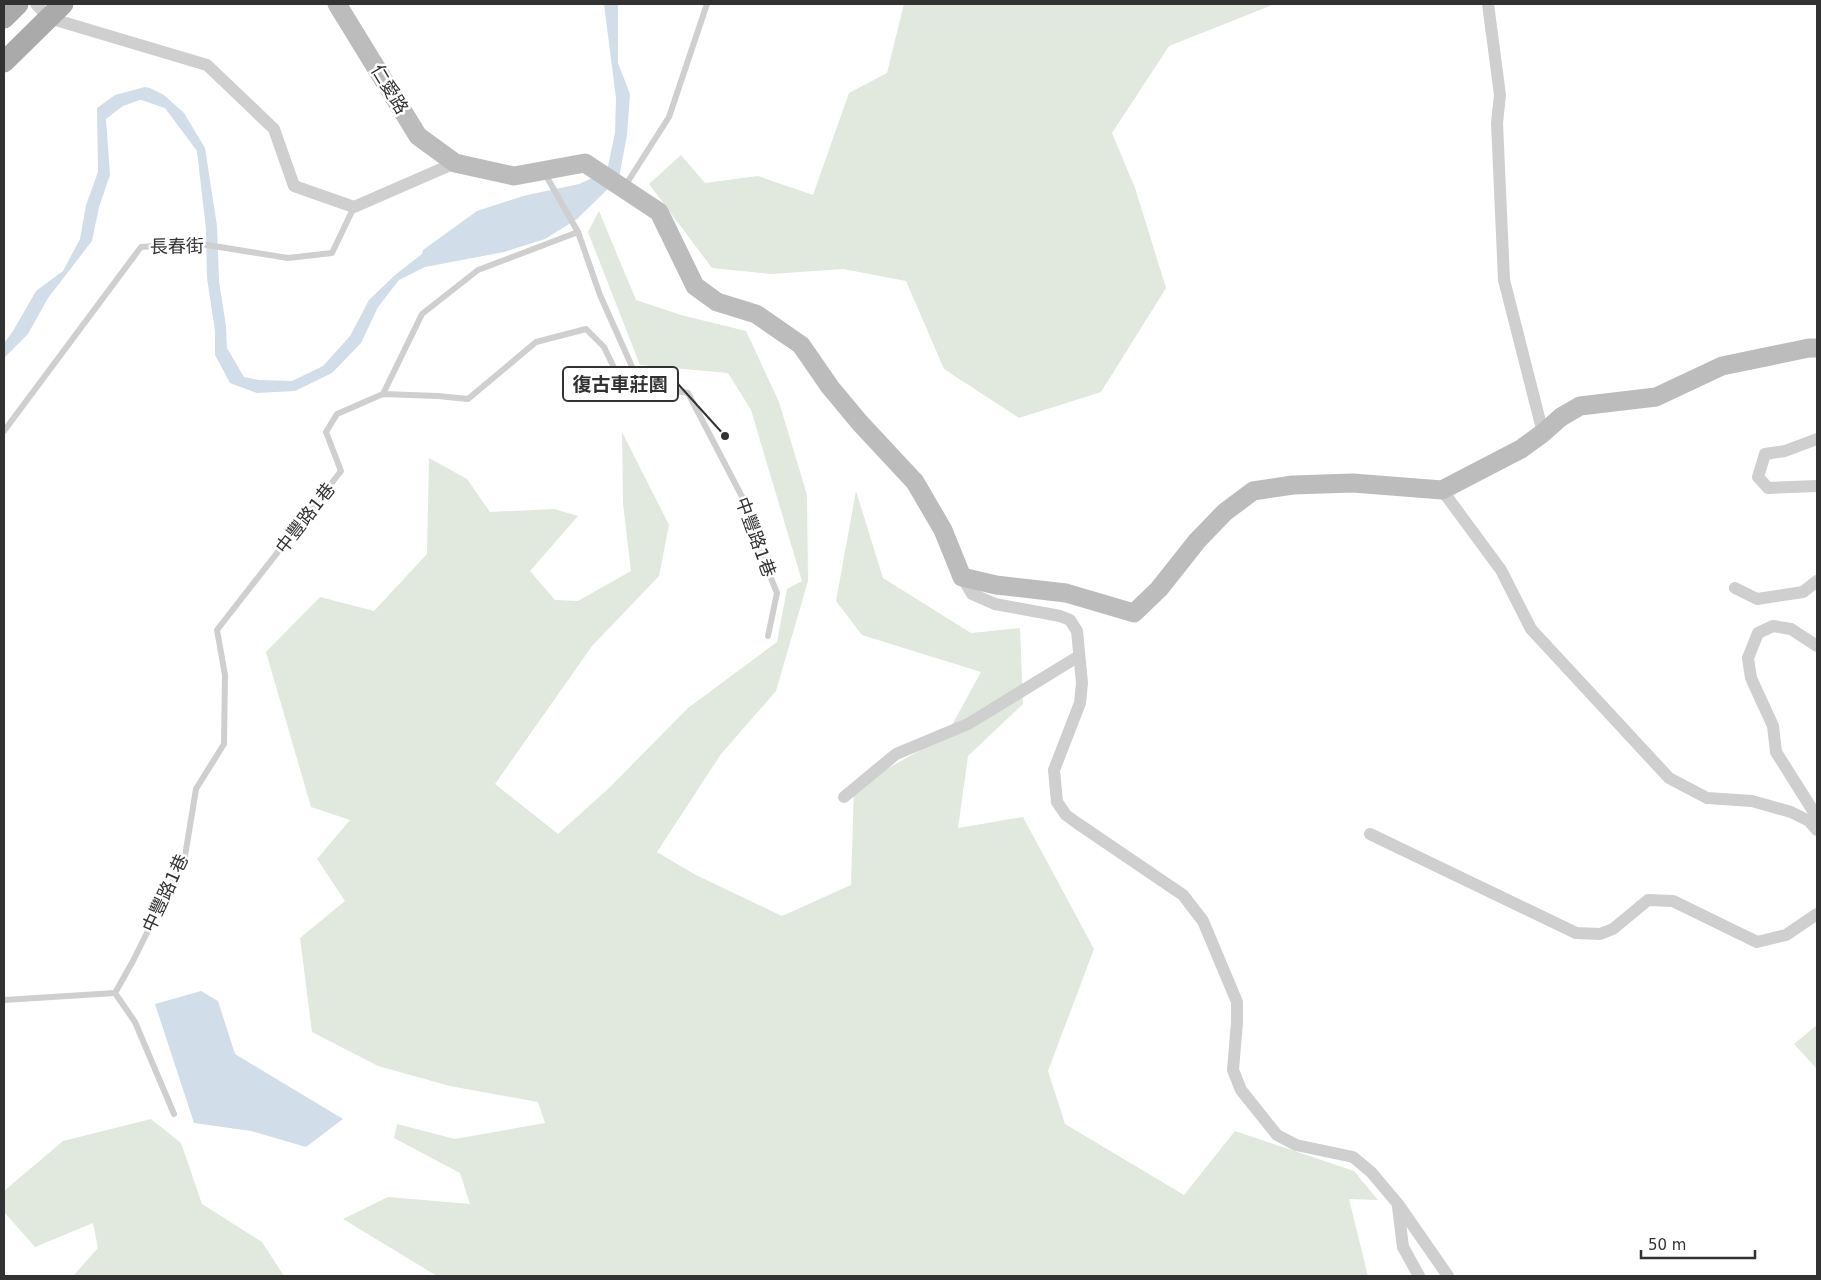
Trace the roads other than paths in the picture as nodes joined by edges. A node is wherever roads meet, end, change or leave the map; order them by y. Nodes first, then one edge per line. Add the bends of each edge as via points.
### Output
1 (18, 4) edge
2 (337, 4) edge
3 (707, 4) edge
4 (1488, 4) edge
5 (49, 8) edge
6 (4, 18) edge
7 (5, 59) edge
8 (455, 163) junction
9 (543, 170) junction
10 (624, 188) junction
11 (354, 207) junction
12 (578, 232) junction
13 (1817, 348) edge
14 (620, 380) junction
15 (383, 394) junction
16 (4, 431) edge
17 (1543, 433) junction
18 (1817, 439) edge
19 (1817, 486) edge
20 (1442, 490) junction
21 (962, 577) junction
22 (1817, 581) edge
23 (1735, 588) dead end
24 (768, 636) dead end
25 (1817, 646) edge
26 (1080, 656) junction
27 (844, 797) dead end
28 (1817, 817) edge
29 (1817, 830) edge
30 (1370, 834) dead end
31 (1817, 914) edge
32 (115, 993) junction
33 (4, 1000) edge
34 (174, 1114) dead end
35 (1398, 1204) junction
36 (1420, 1276) edge
37 (1448, 1276) edge

1 - 6 main road
2 - 8 street, 仁愛路 via 418,136
3 - 10 lane via 669,117
4 - 17 street via 1500,95 1497,122 1504,280
5 - 7 main road
5 - 11 street via 207,65 274,129 294,186
8 - 9 street via 514,176
8 - 11 street
9 - 10 street via 585,162
9 - 12 lane
10 - 21 street via 659,212 696,286 716,302 756,314 801,345 830,387 915,482 943,530
11 - 16 lane, 長春街 via 332,253 288,258 195,243 141,247
12 - 14 lane via 600,295 633,369
12 - 15 lane via 478,270 422,314
13 - 17 street via 1722,366 1656,397 1580,406
14 - 15 lane, 中豐路1巷 via 604,346 586,329 536,342 468,398
14 - 24 lane, 中豐路1巷 via 688,393 750,512 759,548 777,593
15 - 32 lane, 中豐路1巷 via 337,414 326,432 341,471 217,630 225,675 224,744 196,789 185,856
17 - 20 street via 1521,449
18 - 19 street via 1766,454 1758,477 1768,488
20 - 21 street via 1353,483 1293,484 1253,492 1225,512 1159,589 1134,613 1066,593 996,585
20 - 29 street via 1501,570 1531,629 1669,778 1707,798 1752,801 1791,812 1810,822
21 - 26 street via 972,594 995,604 1070,620 1077,631
22 - 23 street via 1803,592 1757,599
25 - 28 street via 1792,629 1773,626 1758,633 1748,658 1751,678 1773,726 1776,752
26 - 27 street via 968,724 896,754
26 - 35 street via 1080,703 1054,770 1057,802 1066,815 1183,895 1203,921 1237,1002 1233,1070 1241,1090 1277,1135 1296,1145 1353,1157 1371,1172
30 - 31 street via 1576,933 1600,934 1612,929 1648,900 1673,902 1757,942 1786,935
32 - 33 lane
32 - 34 lane via 135,1022
35 - 36 street via 1403,1247
35 - 37 street

